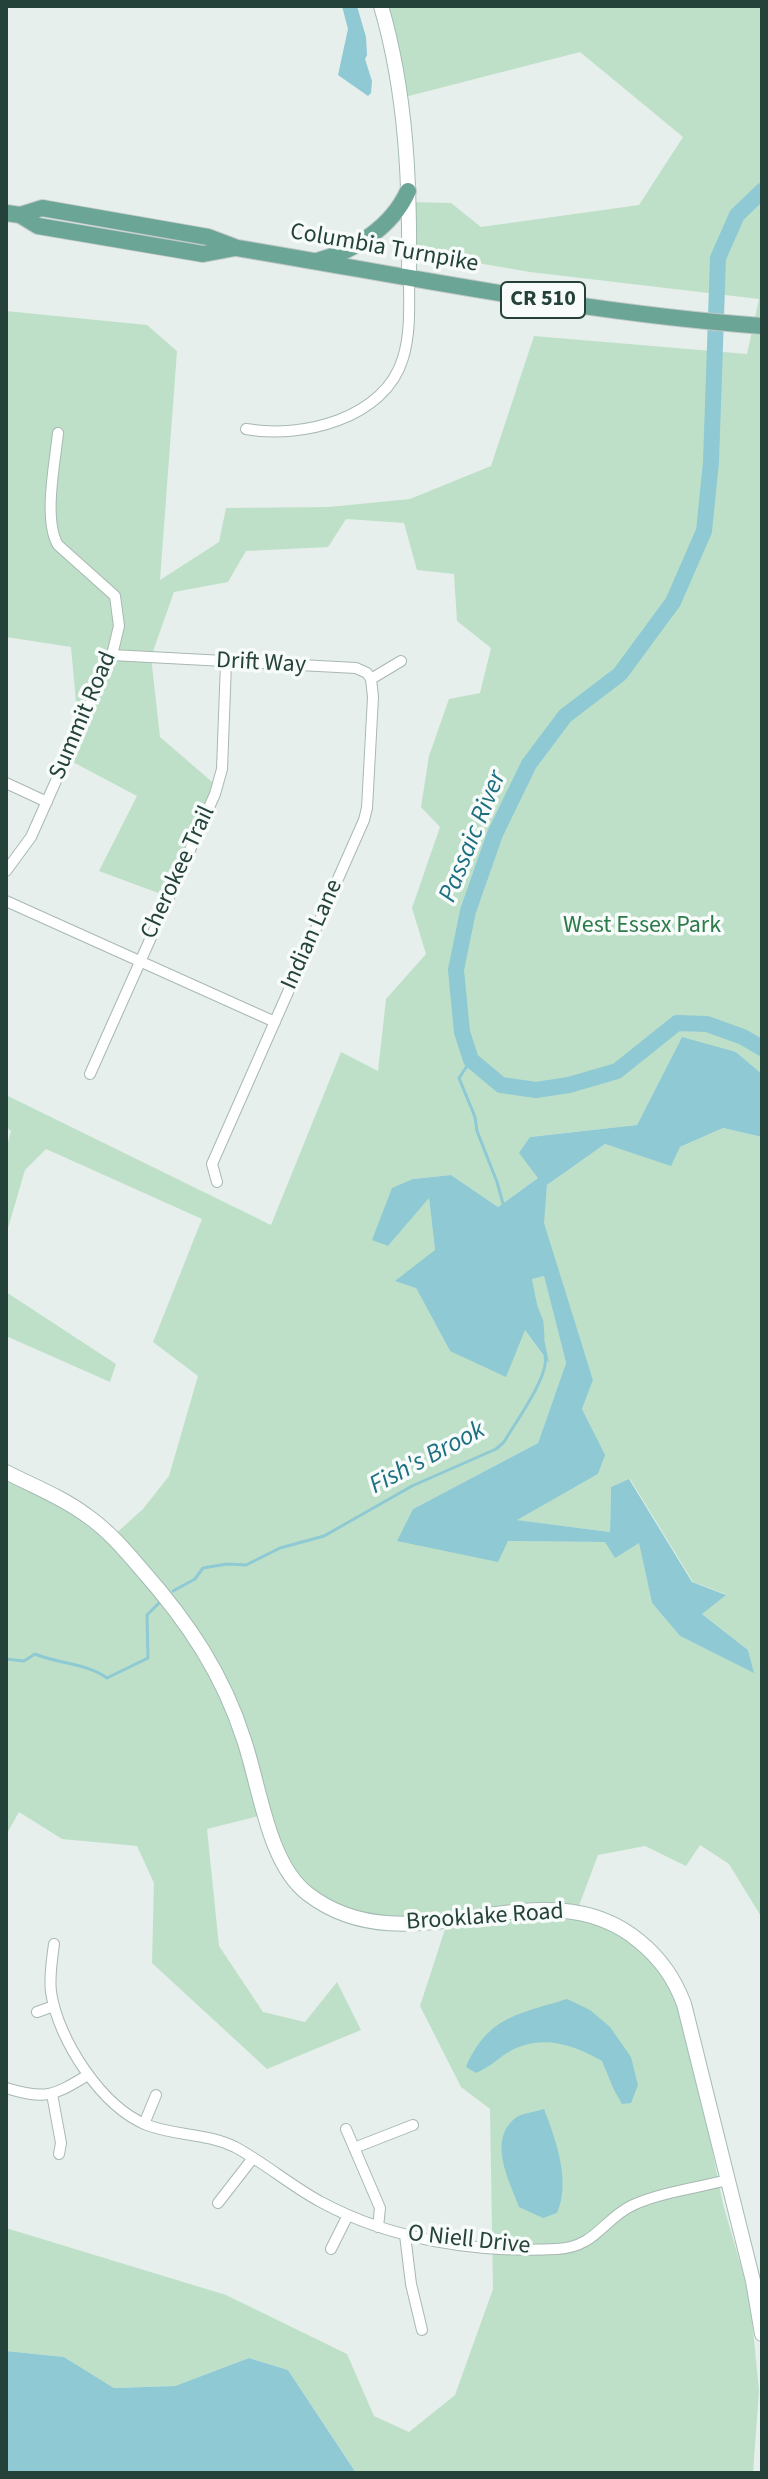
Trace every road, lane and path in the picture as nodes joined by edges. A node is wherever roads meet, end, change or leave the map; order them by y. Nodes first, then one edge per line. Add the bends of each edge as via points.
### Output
1 (381, 6) edge
2 (408, 191) junction
3 (13, 214) edge
4 (316, 261) junction
5 (409, 277) junction
6 (759, 326) edge
7 (246, 429) dead end
8 (58, 433) dead end
9 (112, 655) junction
10 (401, 661) dead end
11 (226, 663) junction
12 (371, 679) junction
13 (6, 783) edge
14 (47, 802) junction
15 (6, 871) edge
16 (6, 901) edge
17 (139, 961) junction
18 (275, 1022) junction
19 (90, 1074) dead end
20 (217, 1182) dead end
21 (6, 1472) edge
22 (54, 1944) dead end
23 (54, 2006) junction
24 (37, 2012) dead end
25 (88, 2075) junction
26 (6, 2088) edge
27 (52, 2094) junction
28 (156, 2095) dead end
29 (144, 2124) junction
30 (413, 2125) dead end
31 (346, 2129) dead end
32 (354, 2148) junction
33 (59, 2154) dead end
34 (253, 2158) junction
35 (727, 2180) junction
36 (218, 2203) dead end
37 (348, 2215) junction
38 (378, 2227) junction
39 (405, 2235) junction
40 (331, 2249) dead end
41 (422, 2330) dead end
42 (762, 2334) edge

1 - 2 street via 400,93
2 - 4 main road via 375,233
2 - 5 street
3 - 4 main road, Columbia Turnpike / CR 510 via 42,208
4 - 5 main road, Columbia Turnpike / CR 510
5 - 6 main road, Columbia Turnpike / CR 510 via 535,299
5 - 7 street via 407,341 389,386 334,422 300,432
8 - 9 street, Summit Road via 51,528 58,545 115,596 119,626
9 - 11 street, Drift Way
9 - 14 street, Summit Road
10 - 12 street
11 - 12 street, Drift Way via 356,668
11 - 17 street, Cherokee Trail via 219,781
12 - 18 street, Indian Lane via 364,820
13 - 14 street
14 - 15 street, Summit Road via 26,846
16 - 17 street
17 - 18 street
17 - 19 street, Cherokee Trail
18 - 20 street, Indian Lane via 212,1164
21 - 35 street, Brooklake Road via 72,1505 106,1530 185,1621 232,1705 280,1859 309,1895 363,1920 405,1925 535,1909 571,1910 610,1922 649,1949 667,1968 684,2004
22 - 23 street
23 - 24 street
23 - 25 street, O Niell Drive
25 - 27 street
25 - 29 street, O Niell Drive via 112,2104
26 - 27 street via 32,2096
27 - 33 street
28 - 29 street
29 - 34 street, O Niell Drive via 211,2137
30 - 32 street
31 - 32 street
32 - 38 street via 380,2208
34 - 36 street
34 - 37 street, O Niell Drive
35 - 39 street, O Niell Drive via 635,2204 587,2242 559,2249
35 - 42 street, Brooklake Road
37 - 38 street, O Niell Drive
37 - 40 street
38 - 39 street, O Niell Drive
39 - 41 street

